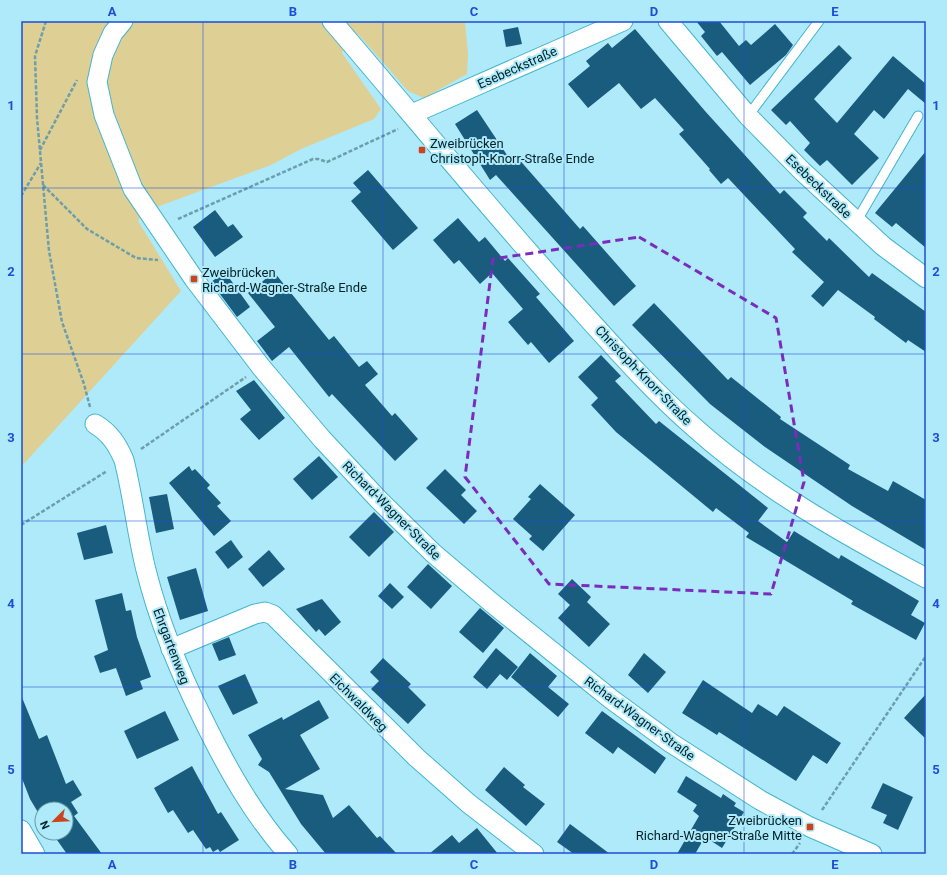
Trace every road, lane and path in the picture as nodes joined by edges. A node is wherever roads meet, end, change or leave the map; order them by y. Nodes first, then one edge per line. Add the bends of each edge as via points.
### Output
1 (46, 21) edge
2 (123, 21) edge
3 (332, 21) edge
4 (668, 21) edge
5 (819, 21) edge
6 (620, 22) edge
7 (80, 75) dead end
8 (748, 116) junction
9 (918, 116) dead end
10 (414, 117) junction
11 (40, 150) junction
12 (41, 163) junction
13 (43, 184) junction
14 (21, 196) edge
15 (856, 222) junction
16 (159, 227) junction
17 (182, 261) junction
18 (926, 278) edge
19 (95, 424) joint
20 (926, 578) edge
21 (171, 649) junction
22 (926, 656) edge
23 (810, 827) junction
24 (21, 830) edge
25 (35, 854) edge
26 (288, 854) edge
27 (534, 854) edge
28 (792, 854) edge
29 (872, 854) edge

1 - 11 path via 35,56
2 - 16 street, Richard-Wagner-Straße via 113,33 103,55 97,82 104,115 133,189
3 - 10 street
4 - 8 street, Esebeckstraße
5 - 8 lane
6 - 10 street, Esebeckstraße
7 - 11 path
8 - 15 street, Esebeckstraße
9 - 15 lane, Esebeckstraße
10 - 16 path via 327,162 313,160
10 - 20 street, Christoph-Knorr-Straße via 529,252 694,427 794,502
11 - 12 path
12 - 13 path
12 - 14 path
13 - 17 path via 87,229 136,258
13 - 19 path via 49,250 62,322
15 - 18 street, Esebeckstraße
16 - 17 street, Richard-Wagner-Straße
17 - 23 street, Richard-Wagner-Straße via 261,367 322,440 434,553 558,658 617,703 721,776
19 - 21 street, Ehrgartenweg via 105,430 117,444 124,460 146,570
21 - 26 street, Ehrgartenweg via 218,750 240,790 266,829
21 - 27 street, Eichwaldweg via 255,614 265,612 273,615 417,758 468,803
22 - 23 path
23 - 28 path
23 - 29 street, Richard-Wagner-Straße
24 - 25 street

